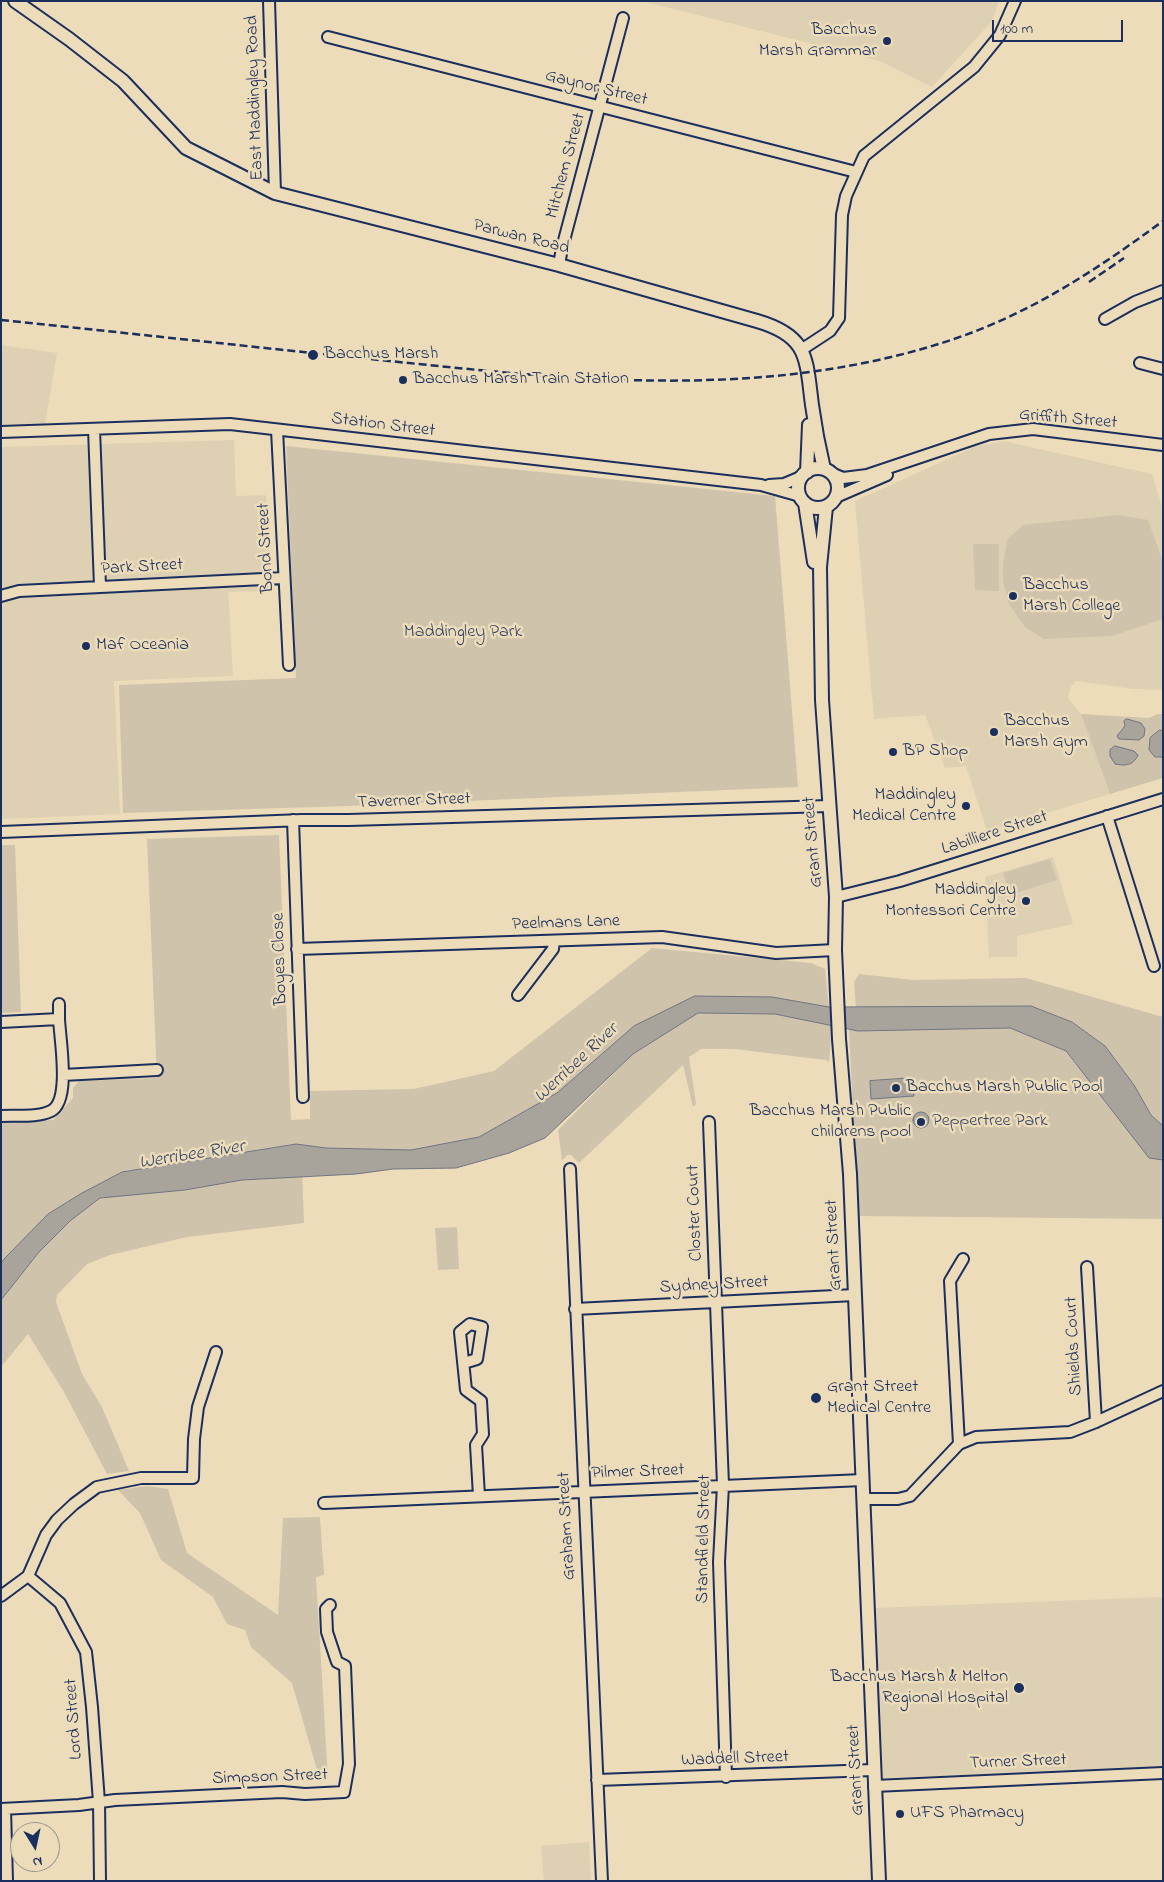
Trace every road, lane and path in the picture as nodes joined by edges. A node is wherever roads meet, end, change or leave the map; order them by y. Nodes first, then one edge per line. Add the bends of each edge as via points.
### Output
1 (14, 1) edge
2 (269, 1) edge
3 (1015, 1) edge
4 (623, 18) dead end
5 (328, 37) dead end
6 (600, 106) junction
7 (856, 172) junction
8 (275, 193) junction
9 (559, 265) junction
10 (1163, 291) edge
11 (1105, 319) dead end
12 (802, 350) junction
13 (1140, 363) dead end
14 (1163, 369) edge
15 (810, 395) junction
16 (94, 429) junction
17 (278, 430) junction
18 (1, 432) edge
19 (971, 440) junction
20 (1162, 447) edge
21 (827, 471) junction
22 (805, 474) junction
23 (761, 485) junction
24 (836, 497) junction
25 (803, 500) junction
26 (826, 506) junction
27 (284, 578) junction
28 (100, 586) junction
29 (1, 596) edge
30 (820, 609) junction
31 (289, 665) dead end
32 (1163, 799) edge
33 (829, 806) junction
34 (1107, 816) junction
35 (293, 820) junction
36 (1, 832) edge
37 (836, 897) junction
38 (554, 941) junction
39 (297, 950) junction
40 (835, 950) junction
41 (1154, 966) dead end
42 (518, 995) dead end
43 (59, 1004) dead end
44 (59, 1019) junction
45 (1, 1022) edge
46 (157, 1070) dead end
47 (63, 1075) junction
48 (303, 1097) dead end
49 (1, 1116) edge
50 (708, 1122) dead end
51 (570, 1169) dead end
52 (963, 1259) dead end
53 (1087, 1267) dead end
54 (855, 1296) junction
55 (715, 1302) junction
56 (575, 1309) junction
57 (216, 1352) dead end
58 (464, 1363) dead end
59 (1163, 1391) edge
60 (1096, 1422) junction
61 (959, 1444) junction
62 (863, 1480) junction
63 (723, 1486) junction
64 (583, 1491) junction
65 (479, 1496) junction
66 (864, 1499) junction
67 (324, 1503) dead end
68 (28, 1576) junction
69 (1, 1596) edge
70 (330, 1604) dead end
71 (874, 1770) junction
72 (1163, 1773) edge
73 (726, 1777) junction
74 (597, 1780) junction
75 (874, 1786) junction
76 (99, 1802) junction
77 (3, 1809) edge
78 (7, 1881) edge
79 (100, 1881) edge
80 (602, 1881) edge
81 (879, 1881) edge

1 - 8 main road, Parwan Road via 123,81 186,148
2 - 8 street, East Maddingley Road
3 - 7 street via 1000,35 974,67 864,156
4 - 6 street, Mitchem Street
5 - 6 street, Gaynor Street
6 - 7 street, Gaynor Street
6 - 9 street, Mitchem Street
7 - 12 street via 842,215 839,318 830,331
8 - 9 main road, Parwan Road
9 - 12 main road, Parwan Road via 766,323 786,334
10 - 11 street
12 - 15 main road via 808,365
13 - 14 street
15 - 21 main road
15 - 22 main road
16 - 17 street, Station Street via 230,424
16 - 18 street, Station Street
16 - 28 street
17 - 23 street, Station Street
17 - 27 street, Bond Street
19 - 20 street, Griffith Street via 1004,431 1033,429
19 - 21 street, Griffith Street via 867,475 843,478
19 - 24 street, Griffith Street
21 - 22 main road via 816,469
21 - 24 main road via 838,484
22 - 23 street, Station Street via 784,484
22 - 25 main road via 799,486
23 - 25 street, Station Street
24 - 26 main road
25 - 26 main road via 816,508
25 - 30 main road, Grant Street
26 - 30 main road, Grant Street via 821,537
27 - 28 street, Park Street
27 - 31 street, Bond Street
28 - 29 street, Park Street via 19,590
30 - 33 main road, Grant Street
32 - 34 street, Labilliere Street
33 - 35 street, Taverner Street
33 - 37 main road, Grant Street
34 - 37 street, Labilliere Street via 900,881
34 - 41 street
35 - 36 street, Taverner Street
35 - 39 street, Boyes Close
37 - 40 main road, Grant Street
38 - 39 street, Peelmans Lane
38 - 40 street, Peelmans Lane via 662,937 776,953
38 - 42 street via 553,949
39 - 48 street, Boyes Close
40 - 54 main road, Grant Street
43 - 44 street
44 - 45 street
44 - 47 street
46 - 47 street
47 - 49 street via 63,1093 59,1104 51,1111
50 - 55 street, Closter Court
51 - 56 street, Graham Street
52 - 61 street via 950,1282
53 - 60 street, Shields Court
54 - 55 street, Sydney Street
54 - 62 main road, Grant Street
55 - 56 street, Sydney Street
55 - 63 street, Standfield Street
56 - 64 street, Graham Street
57 - 68 street via 198,1407 193,1478 141,1478 97,1487 57,1520
58 - 65 street via 466,1390 481,1401 483,1434 476,1445
59 - 60 street
60 - 61 street via 1070,1432 976,1437
61 - 66 street via 910,1496
62 - 63 street, Pilmer Street
62 - 66 main road, Grant Street
63 - 64 street, Pilmer Street
63 - 73 street, Standfield Street via 719,1562
64 - 65 street, Pilmer Street
64 - 74 street, Graham Street
65 - 67 street, Pilmer Street
66 - 71 main road, Grant Street
68 - 69 street
68 - 76 street, Lord Street via 60,1603 86,1652
70 - 76 street, Simpson Street via 326,1609 327,1632 337,1662 345,1666 347,1682 349,1764 344,1792 282,1792
71 - 73 street, Waddell Street
71 - 75 main road, Grant Street
72 - 75 street, Turner Street
73 - 74 street, Waddell Street
74 - 80 street, Graham Street
75 - 81 main road, Grant Street
76 - 77 street, Simpson Street
76 - 79 street, Lord Street
77 - 78 street

